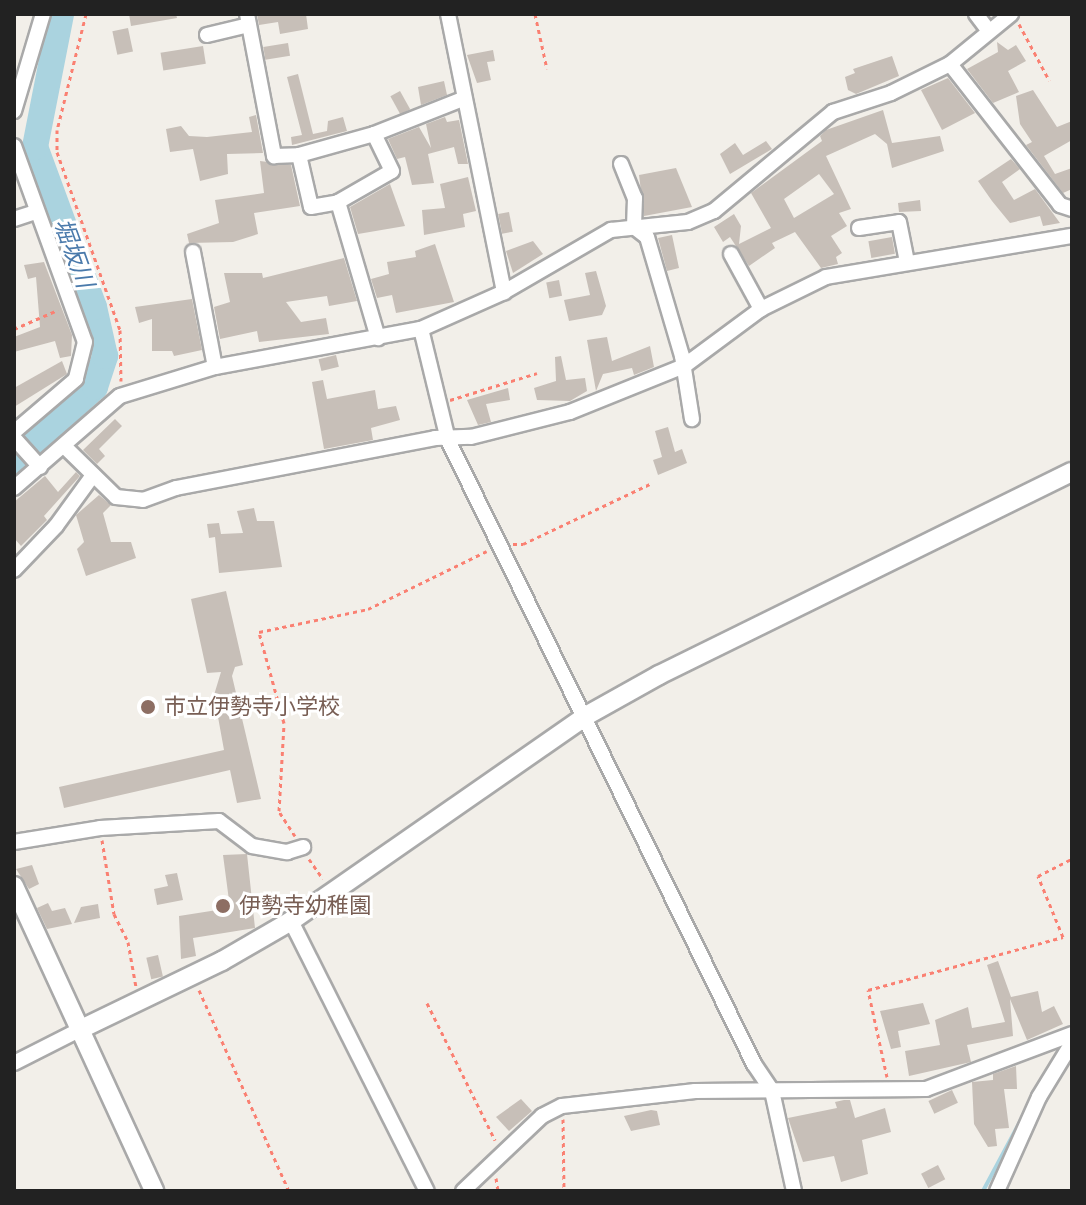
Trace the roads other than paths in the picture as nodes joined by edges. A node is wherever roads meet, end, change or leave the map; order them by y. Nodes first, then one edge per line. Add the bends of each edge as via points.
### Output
1 (43, 14) edge
2 (448, 14) edge
3 (976, 14) edge
4 (1012, 14) edge
5 (248, 20) edge
6 (989, 31) junction
7 (207, 35) dead end
8 (950, 64) junction
9 (463, 99) junction
10 (14, 111) edge
11 (374, 134) junction
12 (14, 146) edge
13 (299, 155) junction
14 (621, 164) dead end
15 (338, 202) junction
16 (1072, 209) edge
17 (36, 212) junction
18 (14, 219) edge
19 (634, 227) junction
20 (859, 228) dead end
21 (1072, 236) edge
22 (193, 252) dead end
23 (731, 254) dead end
24 (907, 262) junction
25 (504, 292) junction
26 (761, 309) junction
27 (421, 329) junction
28 (378, 338) junction
29 (684, 366) junction
30 (215, 367) junction
31 (692, 419) dead end
32 (14, 436) edge
33 (448, 440) junction
34 (64, 446) junction
35 (37, 464) junction
36 (1072, 472) edge
37 (93, 475) junction
38 (14, 488) edge
39 (14, 570) edge
40 (584, 717) junction
41 (14, 842) edge
42 (303, 847) road end
43 (14, 886) edge
44 (291, 921) junction
45 (79, 1030) junction
46 (1068, 1038) edge
47 (14, 1063) edge
48 (772, 1091) junction
49 (154, 1191) edge
50 (427, 1191) edge
51 (463, 1191) edge
52 (794, 1191) edge
53 (997, 1191) edge

1 - 10 street
2 - 9 street
3 - 6 street
4 - 6 street
5 - 7 street
5 - 13 street via 274,156
6 - 8 street
8 - 16 street via 1060,205
8 - 19 street via 891,93 833,112 714,211 688,222
9 - 11 street
9 - 25 street
11 - 13 street
11 - 15 street via 392,171
12 - 17 street
13 - 15 street via 311,207
14 - 19 street via 635,198
15 - 28 street
17 - 18 street
17 - 32 street via 85,342 76,379
19 - 25 street via 611,230
19 - 29 street via 647,237
20 - 24 street via 899,222
21 - 24 street
22 - 30 street
23 - 26 street
24 - 26 street via 826,277
25 - 27 street
26 - 29 street
27 - 28 street
27 - 33 street
28 - 30 street
29 - 31 street
29 - 33 street via 570,412
30 - 34 street via 120,396
32 - 35 street
33 - 37 street via 435,438 176,488 143,500 116,497
33 - 40 street
34 - 35 street
34 - 37 street
35 - 38 street
36 - 40 street via 886,560
37 - 39 street via 56,526
40 - 44 street
40 - 48 street
41 - 42 street via 100,828 219,821 252,846 287,852
43 - 45 street
44 - 45 street
44 - 50 street
45 - 47 street
45 - 49 street
46 - 48 street via 926,1089
46 - 53 street
48 - 51 street via 695,1091 562,1106 542,1116
48 - 52 street

